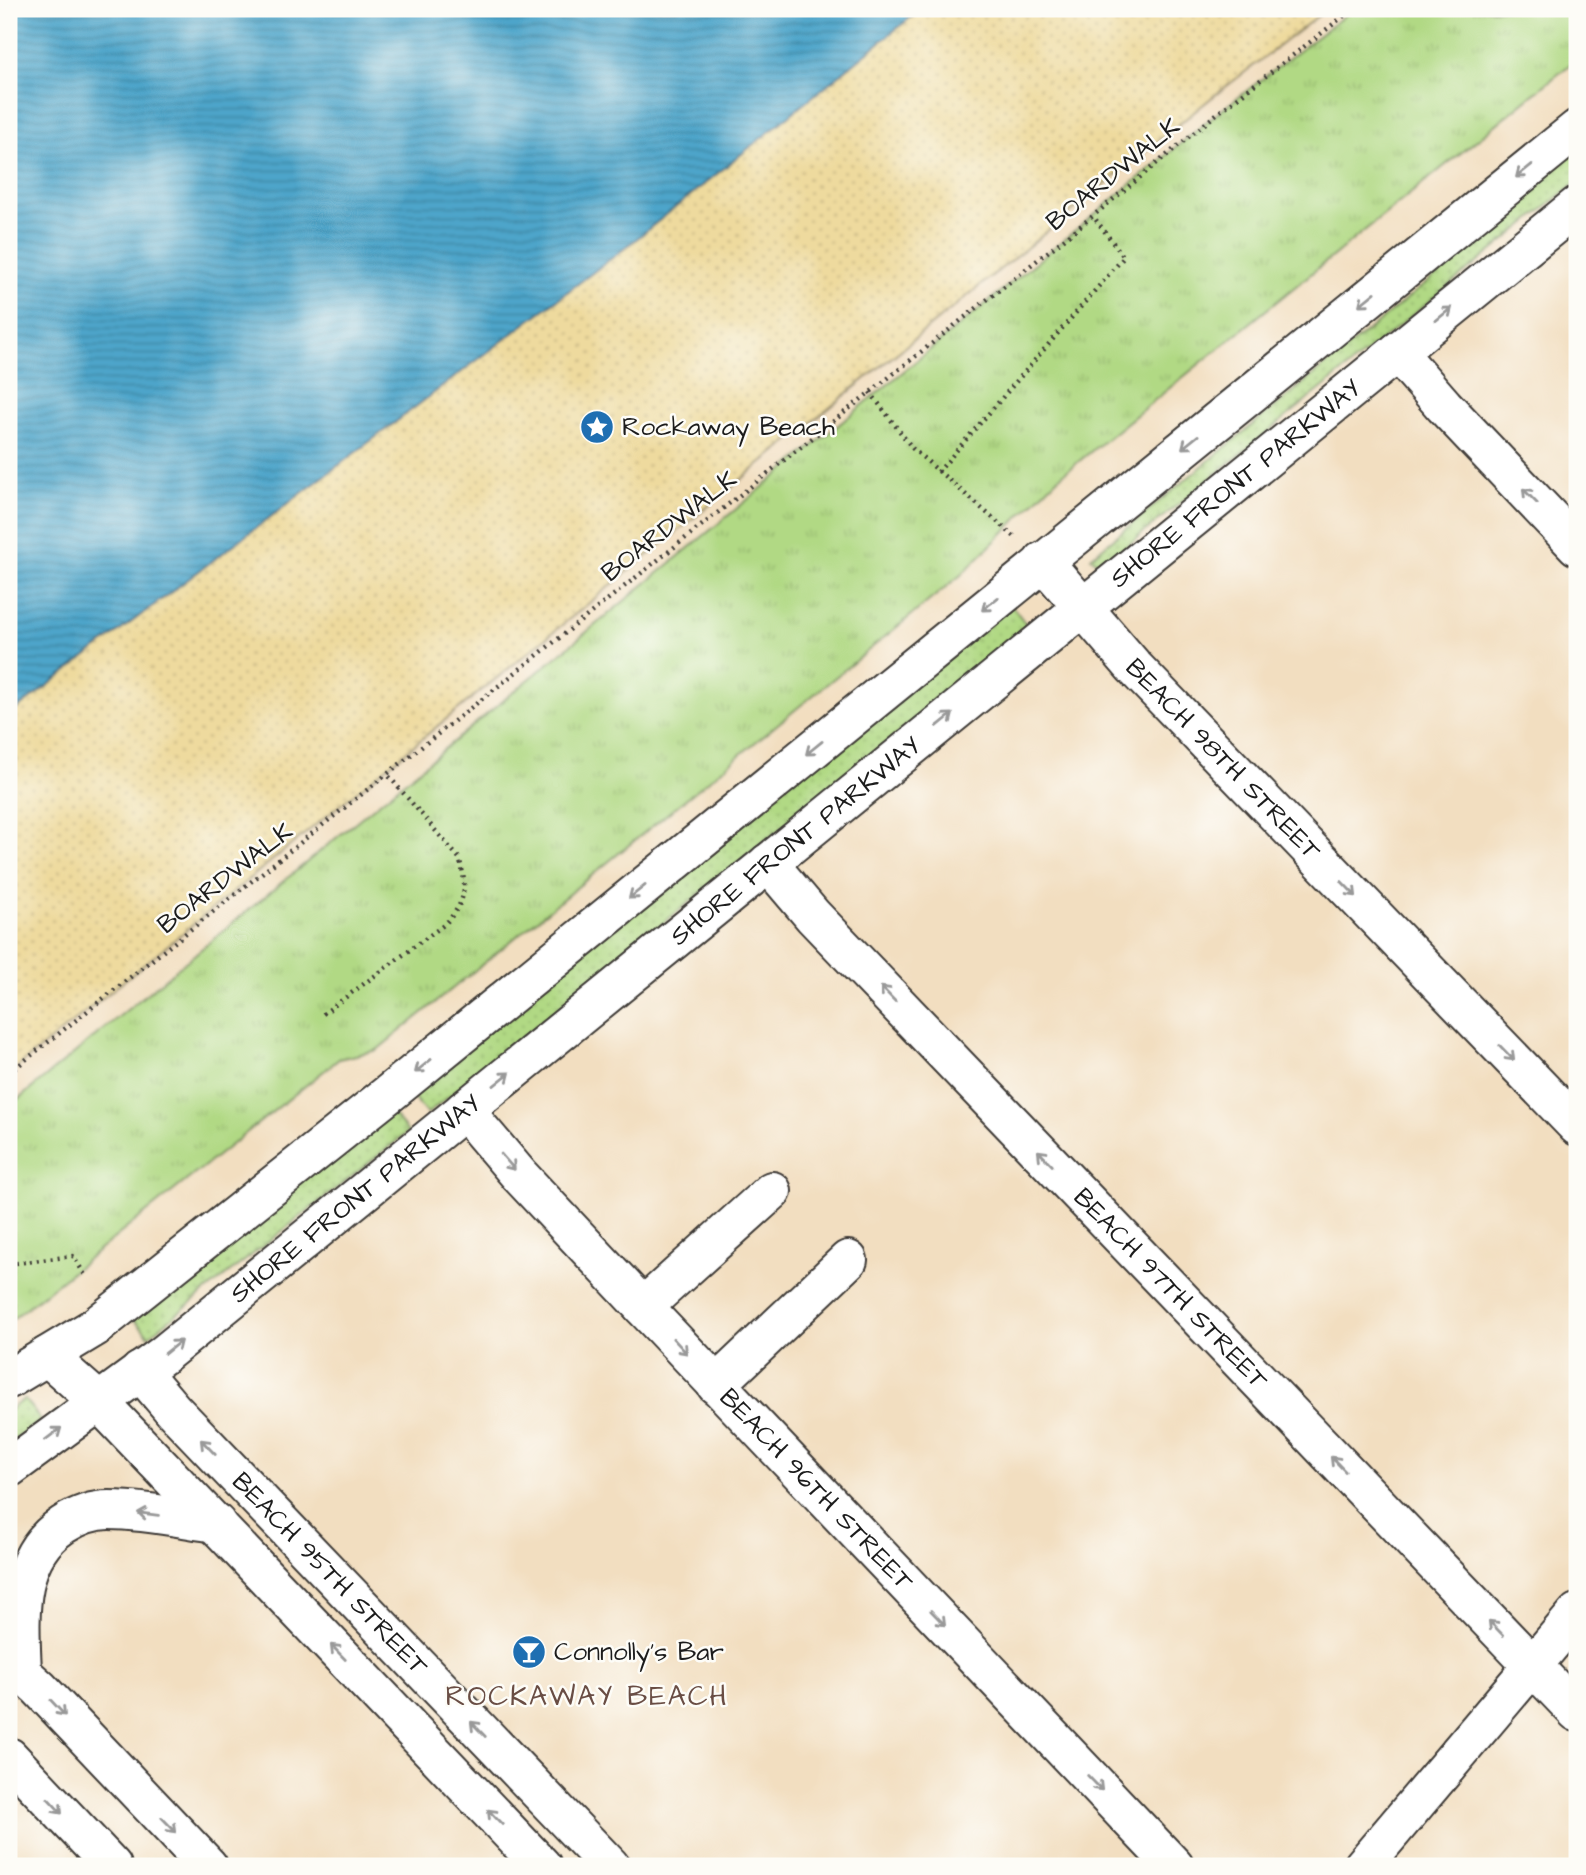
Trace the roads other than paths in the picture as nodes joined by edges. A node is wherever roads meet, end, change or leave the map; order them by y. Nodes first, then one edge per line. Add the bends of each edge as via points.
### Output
1 (1577, 129) edge
2 (1577, 206) edge
3 (1397, 352) junction
4 (1577, 546) edge
5 (1043, 561) junction
6 (1083, 609) junction
7 (768, 863) junction
8 (464, 1110) junction
9 (1577, 1126) edge
10 (772, 1191) dead end
11 (848, 1260) dead end
12 (643, 1307) junction
13 (47, 1356) junction
14 (140, 1371) junction
15 (9, 1379) edge
16 (716, 1385) junction
17 (98, 1401) junction
18 (9, 1468) edge
19 (216, 1523) junction
20 (1577, 1613) edge
21 (1532, 1666) junction
22 (15, 1667) edge
23 (1577, 1712) edge
24 (9, 1756) edge
25 (112, 1866) edge
26 (208, 1866) edge
27 (542, 1866) edge
28 (610, 1866) edge
29 (1174, 1866) edge
30 (1363, 1866) edge

1 -> 5 street
3 -> 2 street, SHORE FRONT PARKWAY
4 -> 3 street
3 - 6 street, SHORE FRONT PARKWAY
5 - 6 street, BEACH 98TH STREET
5 -> 13 street via 381,1100 95,1327
7 -> 6 street, SHORE FRONT PARKWAY
6 -> 9 street, BEACH 98TH STREET
8 -> 7 street, SHORE FRONT PARKWAY
21 -> 7 street, BEACH 97TH STREET via 822,926
8 -> 12 street, BEACH 96TH STREET
14 -> 8 street, SHORE FRONT PARKWAY
10 - 12 street
11 - 16 street
12 -> 16 street, BEACH 96TH STREET
13 - 15 street
13 - 17 street, BEACH 95TH STREET
14 - 17 street, SHORE FRONT PARKWAY
28 -> 14 street, BEACH 95TH STREET
16 -> 29 street, BEACH 96TH STREET
18 -> 17 street, SHORE FRONT PARKWAY
17 - 19 street, BEACH 95TH STREET
19 -> 22 street via 108,1510 81,1515 56,1530 37,1552 25,1577
27 -> 19 street, BEACH 95TH STREET
20 - 21 street
21 - 23 street, BEACH 97TH STREET
21 - 30 street
22 -> 26 street
24 -> 25 street

